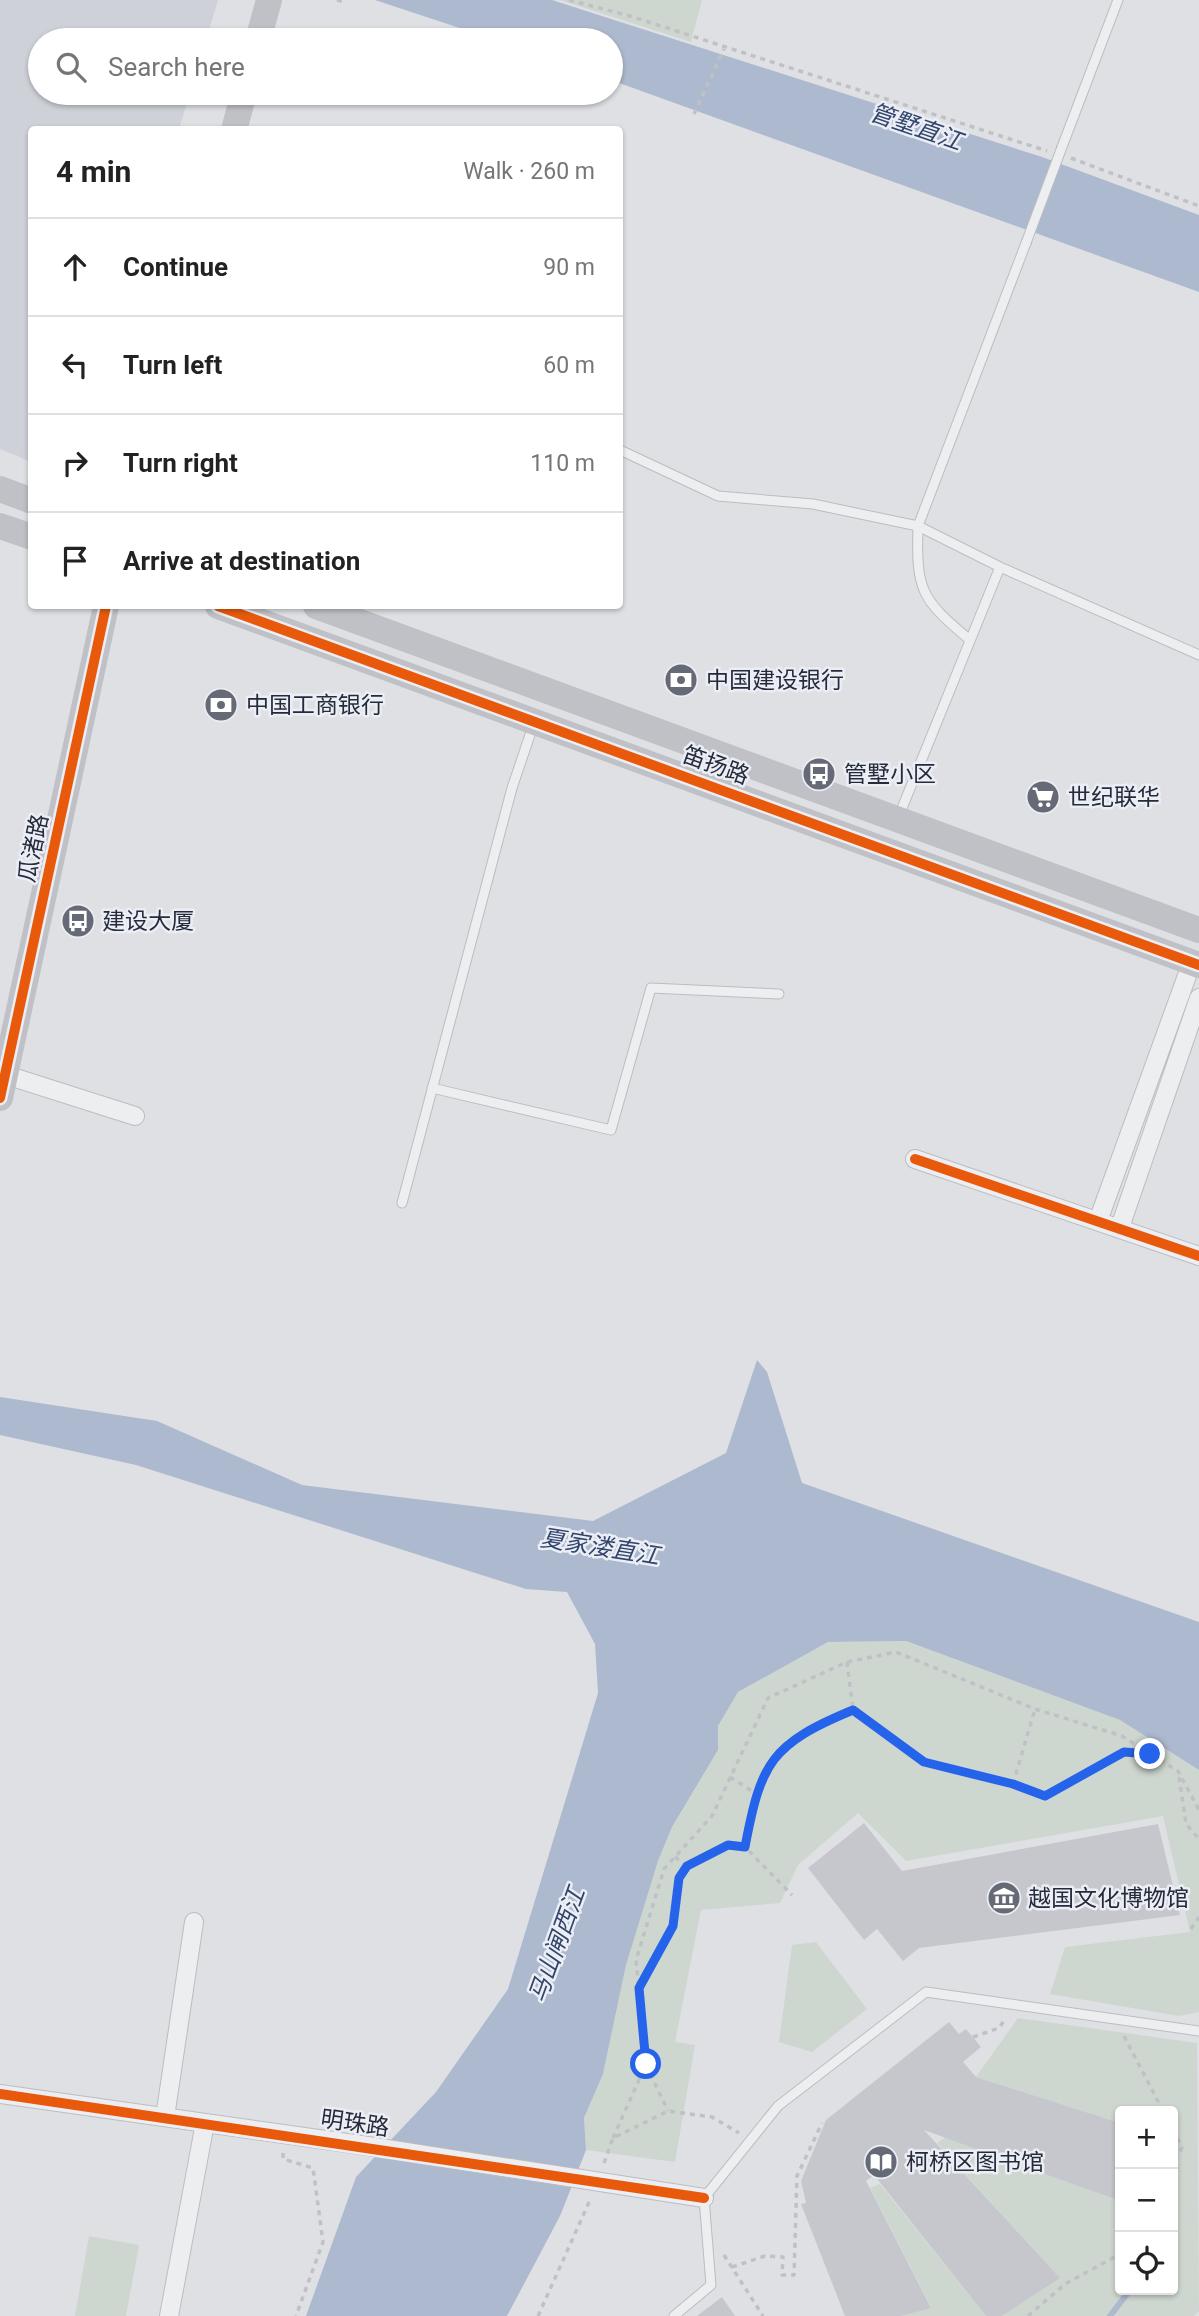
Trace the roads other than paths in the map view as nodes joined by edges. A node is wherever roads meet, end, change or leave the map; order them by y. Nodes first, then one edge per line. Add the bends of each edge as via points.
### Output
1 (269, 0) edge
2 (1118, 0) edge
3 (261, 28) edge
4 (241, 105) edge
5 (235, 126) edge
6 (623, 451) edge
7 (0, 489) edge
8 (28, 500) edge
9 (0, 526) edge
10 (918, 526) junction
11 (28, 536) edge
12 (1000, 567) junction
13 (105, 609) edge
14 (226, 609) edge
15 (324, 609) edge
16 (970, 640) junction
17 (1199, 656) edge
18 (534, 721) junction
19 (897, 820) junction
20 (1199, 930) edge
21 (1195, 963) edge
22 (779, 994) dead end
23 (1199, 998) edge
24 (2, 1082) edge
25 (432, 1088) junction
26 (135, 1116) dead end
27 (915, 1159) dead end
28 (402, 1203) dead end
29 (1098, 1221) junction
30 (1120, 1227) junction
31 (1199, 1256) edge
32 (194, 1922) dead end
33 (1199, 2031) edge
34 (0, 2094) edge
35 (165, 2117) junction
36 (205, 2123) junction
37 (704, 2198) junction
38 (169, 2316) edge
39 (674, 2316) edge

1 - 3 street
2 - 10 lane, bridge
4 - 5 street
6 - 10 lane via 718,496 813,504
7 - 8 street
9 - 11 street
10 - 12 lane
10 - 16 lane via 917,572 933,609
12 - 16 lane
12 - 17 lane
13 - 24 street, 瓜渚路
14 - 18 street, 笛扬路
15 - 19 street, 笛扬路
16 - 19 lane
18 - 21 street, 笛扬路
18 - 25 lane
19 - 20 street, 笛扬路
21 - 29 street
22 - 25 lane via 651,988 611,1130
23 - 30 street
24 - 26 street
25 - 28 lane
27 - 29 street
29 - 30 street
30 - 31 street
32 - 35 street
33 - 37 lane via 926,1992 778,2106
34 - 35 street, 明珠路
35 - 36 street, 明珠路
36 - 37 street, 明珠路, bridge
36 - 38 street
37 - 39 lane via 711,2285

